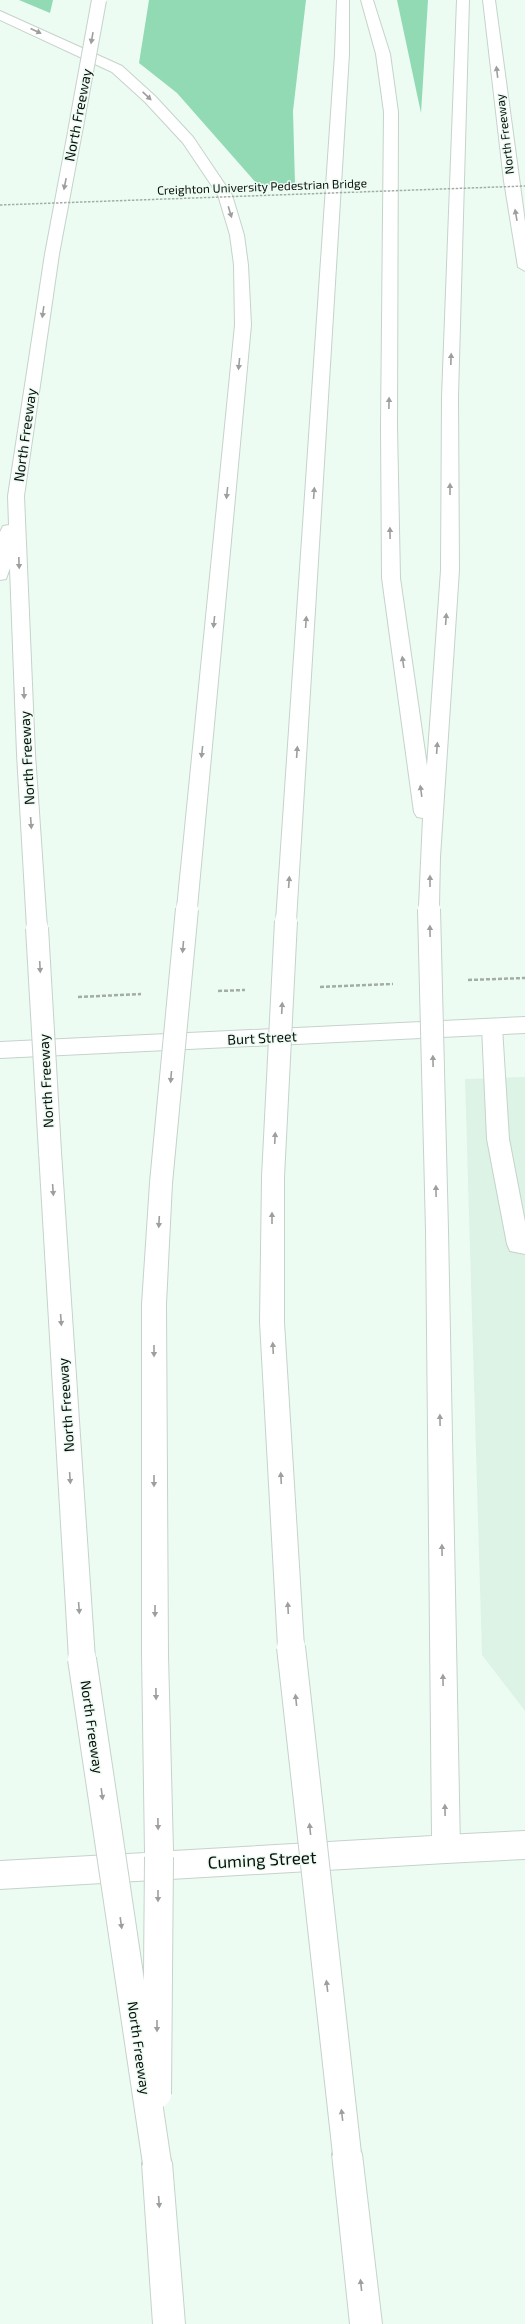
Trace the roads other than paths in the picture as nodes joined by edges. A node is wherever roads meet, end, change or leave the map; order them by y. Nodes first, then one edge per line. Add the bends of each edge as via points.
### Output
1 (99, 0) edge
2 (343, 0) edge
3 (367, 0) edge
4 (463, 0) edge
5 (489, 0) edge
6 (0, 15) edge
7 (525, 267) edge
8 (16, 496) junction
9 (0, 575) edge
10 (430, 857) junction
11 (525, 1026) edge
12 (492, 1027) junction
13 (0, 1050) edge
14 (525, 1245) edge
15 (525, 1845) edge
16 (446, 1849) junction
17 (0, 1875) edge
18 (156, 2164) junction
19 (169, 2324) edge
20 (366, 2324) edge

1 -> 8 main road, North Freeway, bridge via 52,254
20 -> 2 main road, bridge via 291,1647 272,1322 273,1177 286,921 342,54
10 -> 3 main road via 391,578 391,112 383,54
10 -> 4 main road via 450,570 450,397
7 -> 5 main road, North Freeway via 511,181
6 -> 18 main road, North Freeway, bridge via 117,69 150,99 188,140 225,195 237,235 241,265 243,325 161,1183 154,1304 155,1655 159,1857
8 - 9 main road
8 -> 18 main road, North Freeway, bridge via 26,754 82,1659
16 -> 10 main road, bridge
11 - 12 main road, Burt Street
12 - 13 main road, Burt Street
12 - 14 main road via 498,1139 518,1244
15 - 16 main road, Cuming Street
16 - 17 main road, Cuming Street
18 -> 19 main road, North Freeway

